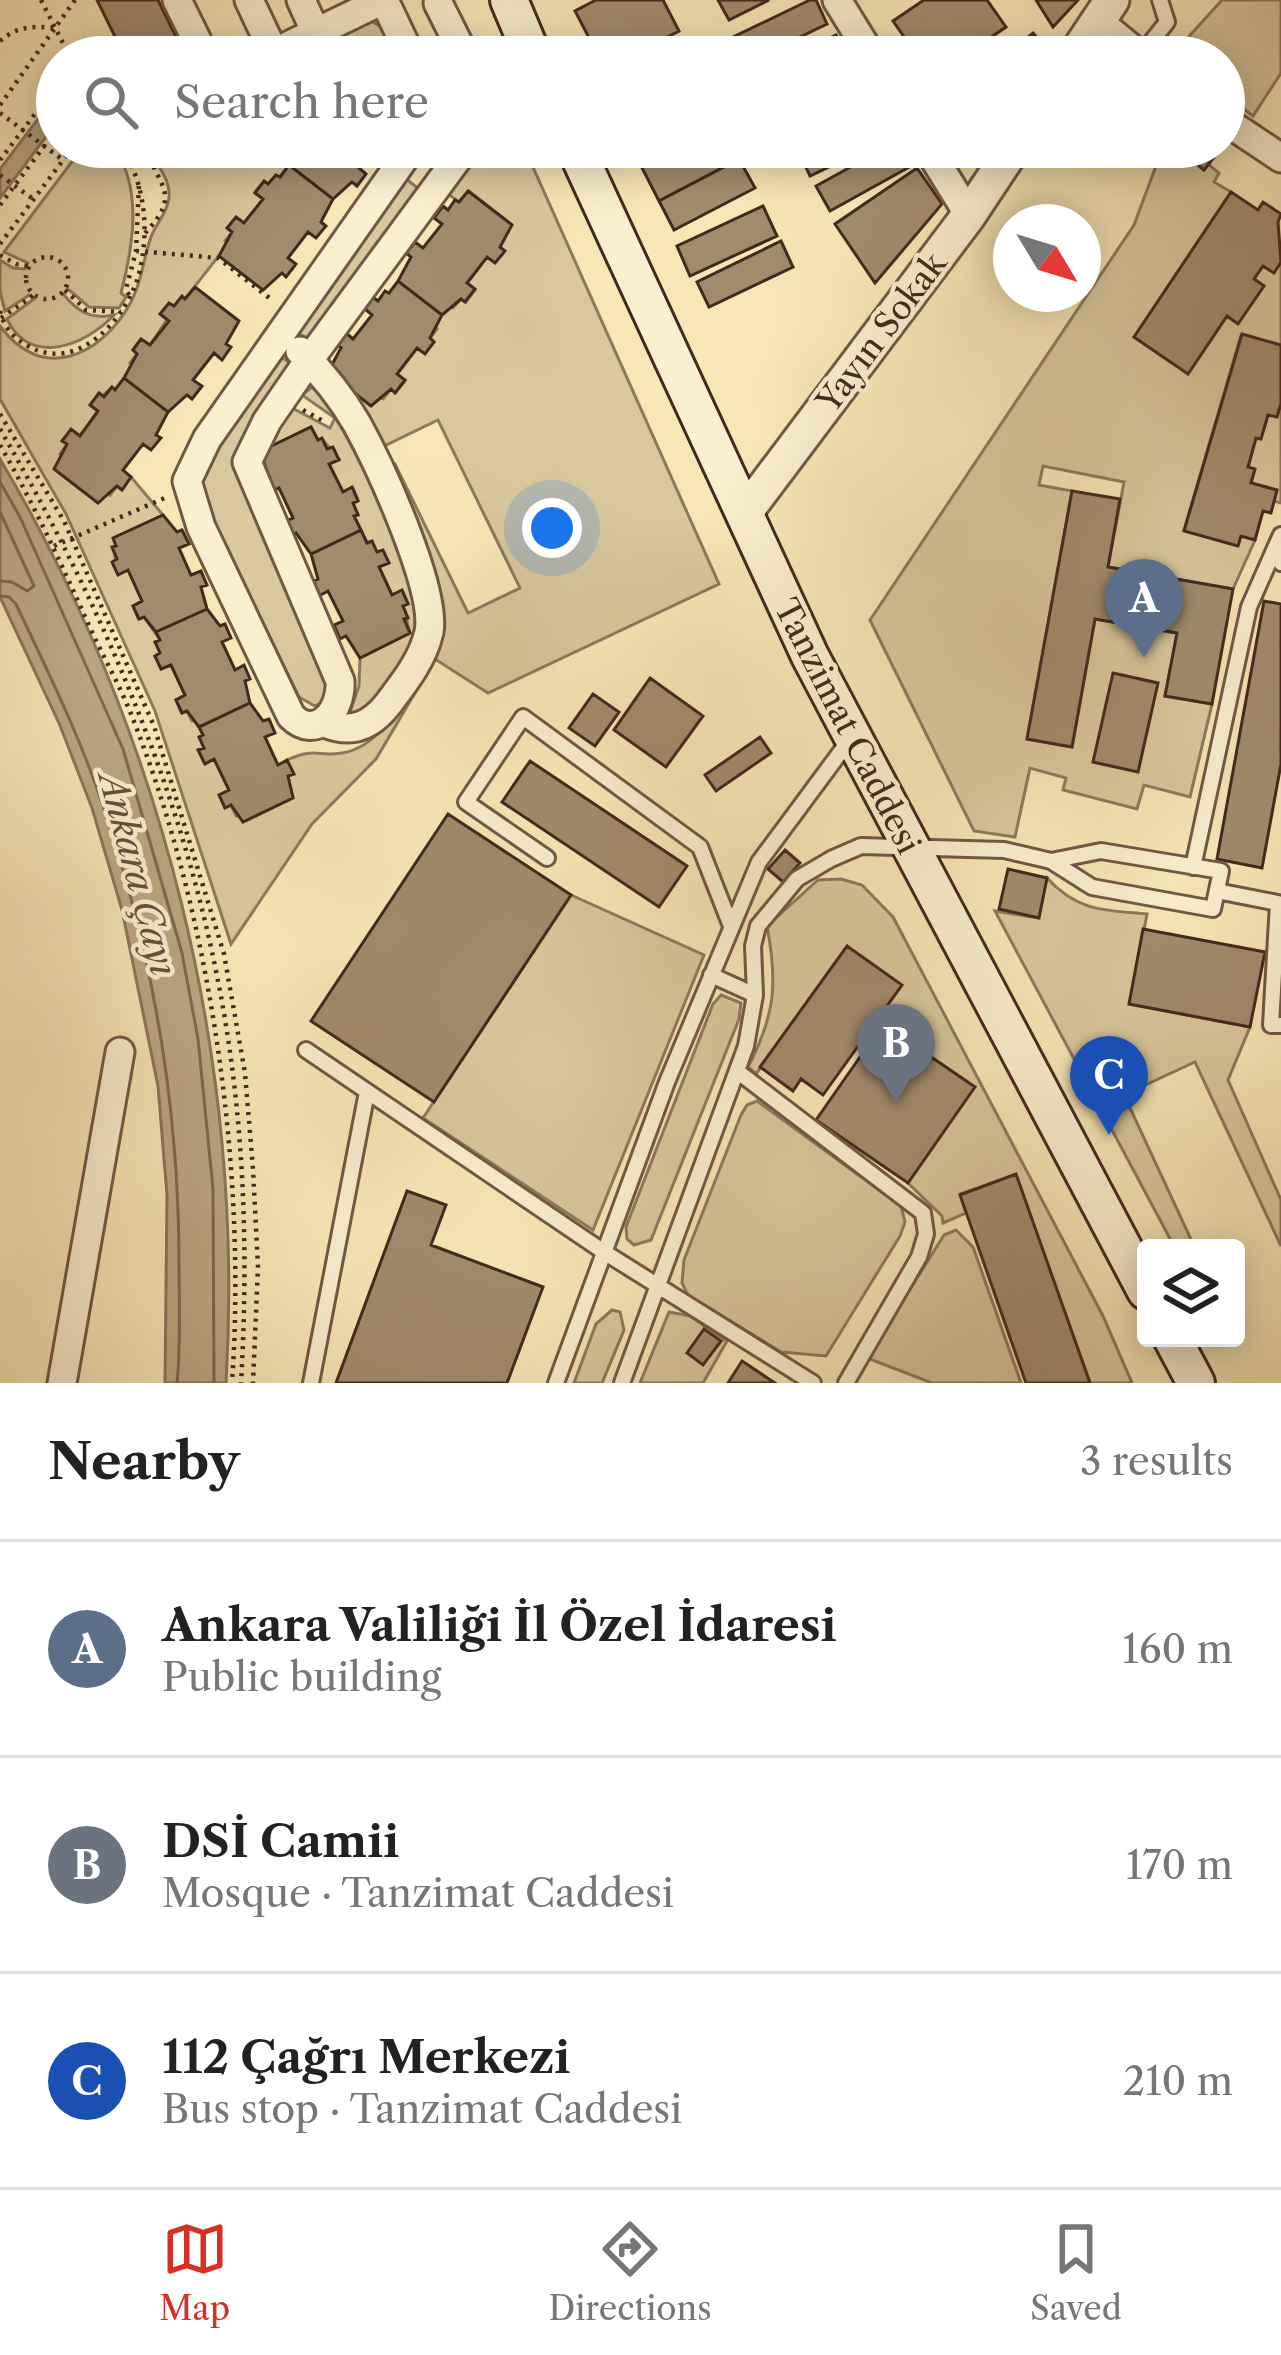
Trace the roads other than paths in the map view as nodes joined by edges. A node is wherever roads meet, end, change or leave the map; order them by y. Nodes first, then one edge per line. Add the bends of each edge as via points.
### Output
1 (177, 0) edge
2 (249, 0) edge
3 (301, 0) edge
4 (509, 0) edge
5 (837, 0) edge
6 (1160, 0) edge
7 (441, 1) edge
8 (388, 8) edge
9 (1105, 11) edge
10 (316, 33) junction
11 (195, 36) edge
12 (263, 36) edge
13 (310, 36) edge
14 (401, 36) edge
15 (456, 36) edge
16 (524, 36) edge
17 (859, 36) edge
18 (1088, 36) edge
19 (1125, 36) edge
20 (1157, 36) edge
21 (1245, 134) edge
22 (1281, 158) edge
23 (396, 168) edge
24 (451, 168) edge
25 (585, 168) edge
26 (940, 168) edge
27 (1000, 168) edge
28 (969, 215) junction
29 (281, 318) junction
30 (309, 361) junction
31 (743, 514) junction
32 (1279, 549) edge
33 (325, 723) junction
34 (852, 738) junction
35 (908, 848) junction
36 (547, 858) dead end
37 (1051, 861) junction
38 (1193, 867) junction
39 (1217, 891) junction
40 (731, 926) junction
41 (711, 975) junction
42 (755, 995) junction
43 (1281, 1025) edge
44 (306, 1050) dead end
45 (120, 1052) dead end
46 (737, 1071) junction
47 (368, 1092) junction
48 (604, 1252) junction
49 (1137, 1275) edge
50 (657, 1286) junction
51 (1177, 1347) edge
52 (62, 1383) edge
53 (311, 1383) edge
54 (556, 1383) edge
55 (622, 1383) edge
56 (812, 1383) edge
57 (846, 1383) edge
58 (1196, 1383) edge

1 - 11 street
2 - 12 street
3 - 10 street
4 - 16 main road
5 - 17 street
6 - 20 lane via 1167,22
7 - 8 street
7 - 15 street
8 - 10 street
8 - 14 street
9 - 18 street
9 - 19 street
10 - 13 street
21 - 22 street
23 - 29 street
24 - 30 street
25 - 31 main road, Tanzimat Caddesi
26 - 28 street
27 - 28 street, Yayın Sokak
28 - 31 street, Yayın Sokak
29 - 30 street
29 - 33 street via 206,439 188,489 291,716 313,728
30 - 33 street via 253,446 248,470 337,671 341,691
30 - 33 street via 365,441 430,615 420,657 382,712 359,728
31 - 34 main road, Tanzimat Caddesi
32 - 38 lane via 1249,607
34 - 35 main road, Tanzimat Caddesi
34 - 40 lane via 758,862
35 - 37 lane via 1004,850
35 - 42 lane via 861,847 797,880 753,937
35 - 49 main road, Tanzimat Caddesi
36 - 40 lane via 466,802 523,717 700,847
37 - 38 lane via 1102,851
37 - 39 lane via 1092,887 1213,909
38 - 39 lane via 1221,871
39 - 43 lane via 1279,903 1271,1025
40 - 41 lane
41 - 42 lane
41 - 48 lane
42 - 46 lane
44 - 47 lane
45 - 52 street
46 - 50 lane
46 - 57 lane via 923,1213 919,1257
47 - 48 lane
47 - 53 lane
48 - 50 lane
48 - 54 lane
50 - 55 lane
50 - 56 lane
51 - 58 main road

